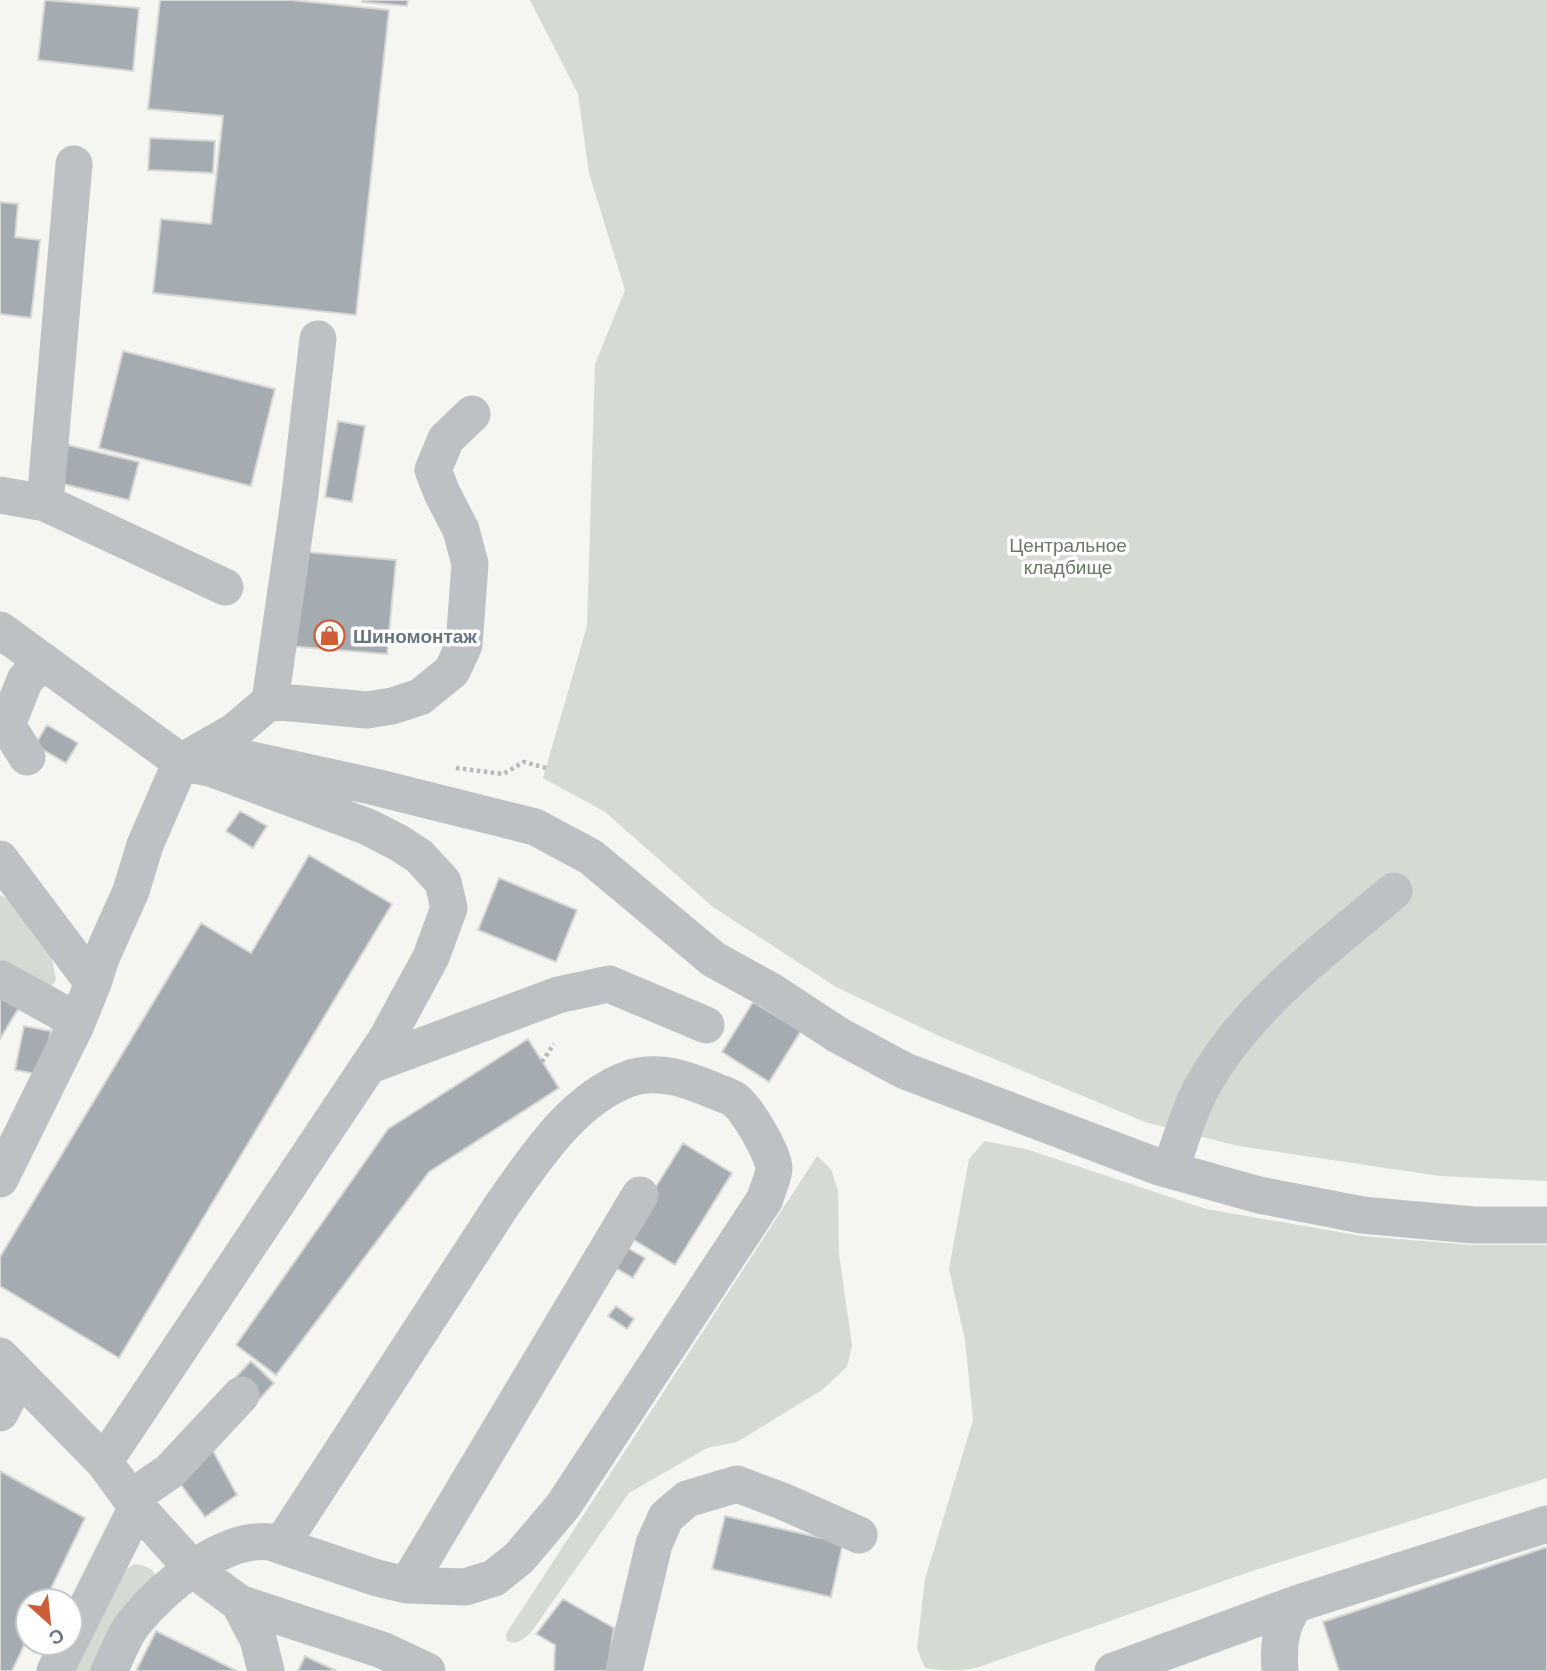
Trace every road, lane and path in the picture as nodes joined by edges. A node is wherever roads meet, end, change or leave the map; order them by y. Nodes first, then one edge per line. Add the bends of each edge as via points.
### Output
1 (74, 164) dead end
2 (318, 339) dead end
3 (472, 414) dead end
4 (0, 495) edge
5 (45, 503) junction
6 (225, 587) dead end
7 (0, 630) edge
8 (43, 661) junction
9 (270, 701) junction
10 (27, 757) dead end
11 (197, 766) junction
12 (0, 859) edge
13 (1394, 891) dead end
14 (1, 979) edge
15 (93, 983) junction
16 (706, 1025) dead end
17 (76, 1026) junction
18 (554, 1044) dead end
19 (542, 1062) dead end
20 (368, 1066) junction
21 (1170, 1170) junction
22 (0, 1179) edge
23 (640, 1195) dead end
24 (1547, 1225) edge
25 (10, 1366) edge
26 (241, 1395) dead end
27 (0, 1413) edge
28 (104, 1462) junction
29 (134, 1503) junction
30 (1547, 1524) edge
31 (859, 1535) dead end
32 (281, 1545) junction
33 (193, 1569) junction
34 (407, 1585) junction
35 (239, 1603) junction
36 (1296, 1604) junction
37 (84, 1610) edge
38 (377, 1661) edge
39 (109, 1671) edge
40 (266, 1671) edge
41 (426, 1671) edge
42 (624, 1671) edge
43 (1112, 1671) edge
44 (1280, 1671) edge

1 - 5 lane
2 - 9 lane
3 - 9 lane via 446,439 433,470 461,530 470,564 464,645 452,671 420,697 392,706 367,710
4 - 5 lane
5 - 6 lane
7 - 8 lane
8 - 10 lane via 24,680 7,726
8 - 11 lane
9 - 11 lane
11 - 15 lane via 145,845
11 - 20 lane via 368,827 419,856 443,882 449,908 431,957
11 - 21 lane via 247,759 535,827 591,857 713,959 849,1041 905,1071
12 - 15 lane
13 - 21 lane via 1284,982 1244,1025 1202,1087
14 - 17 lane via 59,1011
15 - 17 lane
16 - 20 lane via 608,985 558,995
17 - 22 lane
18 - 19 path
20 - 28 lane
21 - 24 lane via 1259,1195 1362,1215 1473,1225
23 - 34 lane
25 - 27 lane
25 - 28 lane
26 - 29 lane
28 - 29 lane
29 - 33 lane
29 - 37 lane
30 - 36 lane
31 - 42 lane via 737,1484 687,1499 666,1517 654,1544
32 - 33 lane via 263,1541 232,1546
32 - 34 lane
32 - 34 lane via 502,1205 576,1112 629,1078 657,1074 683,1078 735,1100 766,1143 774,1170 765,1199 563,1506 519,1558 494,1578 465,1587
33 - 35 lane
33 - 39 lane via 132,1625
35 - 38 lane
35 - 40 lane via 258,1639
36 - 43 lane
36 - 44 lane via 1288,1614 1278,1647
38 - 41 lane

